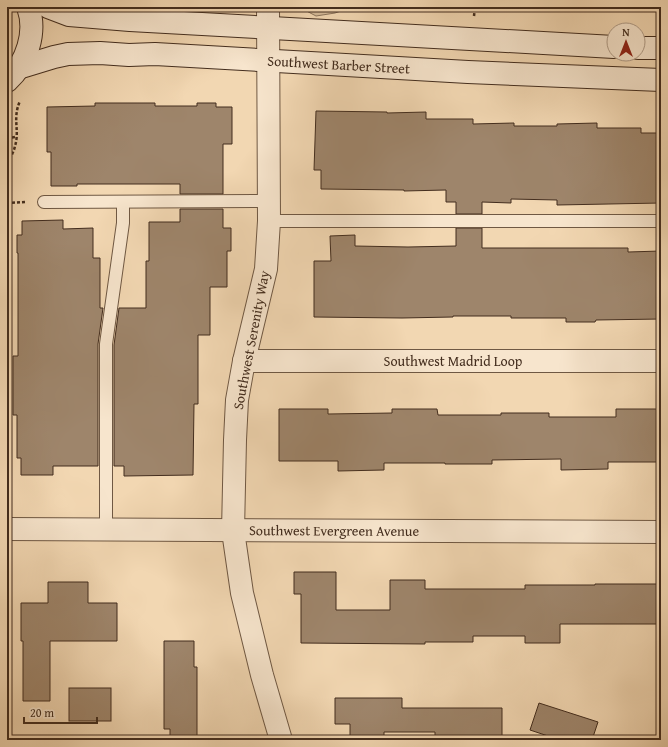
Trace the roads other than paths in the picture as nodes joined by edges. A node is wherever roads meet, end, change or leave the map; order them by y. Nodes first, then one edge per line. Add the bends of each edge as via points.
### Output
1 (28, 7) edge
2 (48, 7) edge
3 (268, 17) edge
4 (606, 47) edge
5 (646, 48) edge
6 (661, 48) edge
7 (269, 61) junction
8 (13, 74) edge
9 (661, 80) edge
10 (44, 202) dead end
11 (123, 202) junction
12 (269, 211) junction
13 (661, 221) edge
14 (244, 361) junction
15 (661, 361) edge
16 (106, 529) junction
17 (7, 530) edge
18 (234, 531) junction
19 (661, 532) edge
20 (282, 740) edge

1 - 8 street, Southwest Barber Street via 30,35 24,58
2 - 3 street via 69,15 130,20
3 - 4 street via 365,34
3 - 7 street, Southwest Serenity Way
5 - 6 street
7 - 8 street, Southwest Barber Street via 155,54 82,53 54,57
7 - 9 street, Southwest Barber Street
7 - 12 street, Southwest Serenity Way
10 - 11 lane
11 - 12 lane
11 - 16 lane via 123,223 106,344
12 - 13 lane
12 - 14 street, Southwest Serenity Way via 266,269
14 - 15 street, Southwest Madrid Loop
14 - 18 street, Southwest Serenity Way via 237,400
16 - 17 street, Southwest Evergreen Avenue
16 - 18 street, Southwest Evergreen Avenue
18 - 19 street, Southwest Evergreen Avenue
18 - 20 street, Southwest Serenity Way via 242,593 262,675

